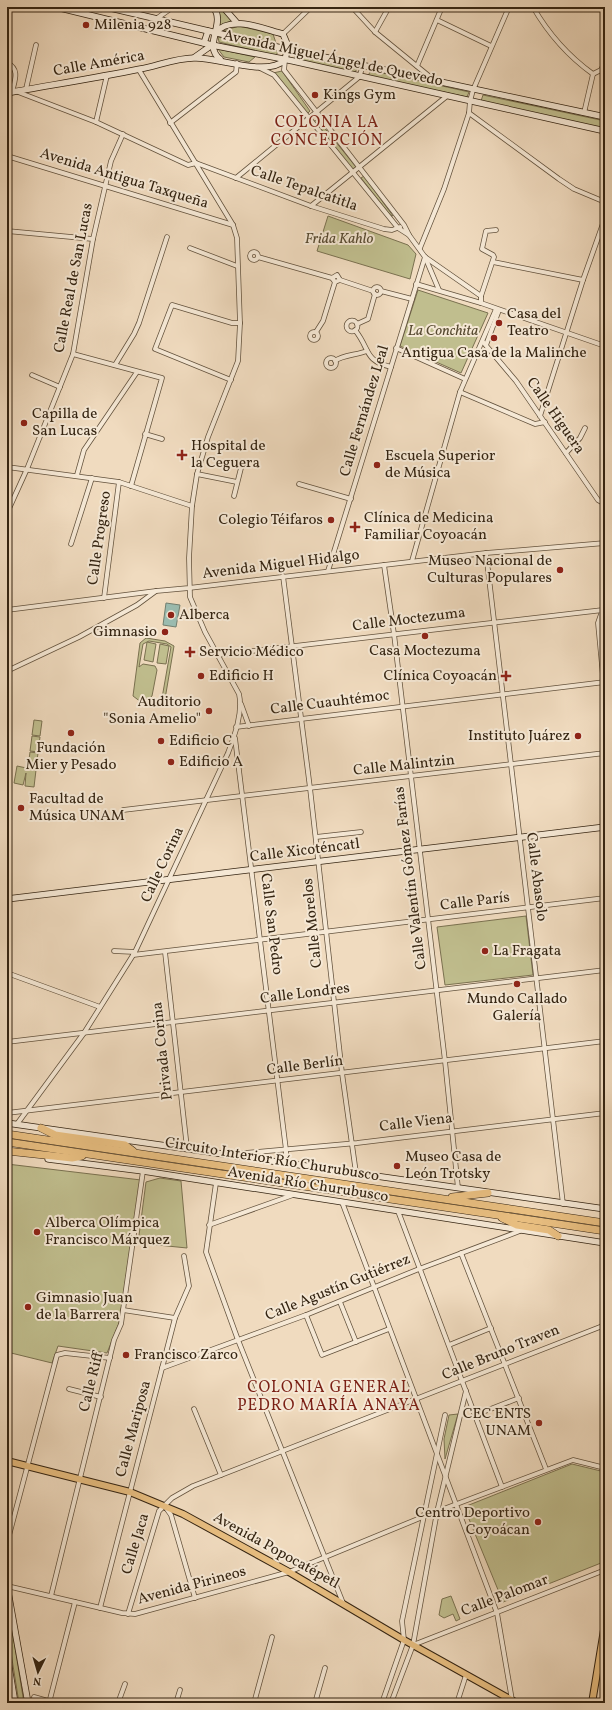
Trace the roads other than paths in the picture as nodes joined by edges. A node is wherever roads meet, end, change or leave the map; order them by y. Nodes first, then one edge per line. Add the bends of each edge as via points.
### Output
1 (10, 7) edge
2 (56, 7) edge
3 (106, 7) edge
4 (173, 7) edge
5 (213, 7) edge
6 (223, 7) edge
7 (311, 7) edge
8 (352, 7) edge
9 (389, 7) edge
10 (442, 7) edge
11 (509, 7) edge
12 (533, 7) edge
13 (7, 19) edge
14 (156, 19) junction
15 (437, 20) junction
16 (237, 23) junction
17 (208, 31) junction
18 (216, 32) junction
19 (375, 32) junction
20 (283, 34) junction
21 (204, 43) junction
22 (36, 45) dead end
23 (212, 45) junction
24 (491, 46) junction
25 (288, 50) junction
26 (195, 58) junction
27 (222, 60) junction
28 (285, 60) junction
29 (605, 62) edge
30 (7, 63) edge
31 (237, 63) junction
32 (363, 66) junction
33 (417, 66) junction
34 (258, 67) junction
35 (139, 70) junction
36 (593, 74) junction
37 (107, 75) junction
38 (359, 77) junction
39 (437, 82) junction
40 (26, 89) junction
41 (473, 90) junction
42 (12, 92) edge
43 (447, 96) junction
44 (470, 101) junction
45 (316, 113) junction
46 (469, 113) junction
47 (584, 113) junction
48 (605, 117) edge
49 (308, 119) junction
50 (96, 122) junction
51 (170, 123) junction
52 (605, 132) edge
53 (123, 134) junction
54 (7, 156) edge
55 (196, 163) junction
56 (360, 167) junction
57 (352, 173) junction
58 (236, 178) junction
59 (106, 184) junction
60 (605, 202) edge
61 (311, 206) junction
62 (605, 218) edge
63 (233, 225) junction
64 (404, 225) junction
65 (398, 228) junction
66 (496, 230) dead end
67 (7, 231) edge
68 (409, 235) junction
69 (167, 237) dead end
70 (92, 240) junction
71 (190, 248) dead end
72 (420, 248) junction
73 (425, 256) junction
74 (258, 257) dead end
75 (493, 262) junction
76 (237, 266) junction
77 (334, 280) junction
78 (340, 280) junction
79 (583, 280) junction
80 (416, 284) junction
81 (439, 290) junction
82 (381, 291) junction
83 (374, 293) junction
84 (481, 296) junction
85 (412, 299) junction
86 (480, 303) junction
87 (498, 310) junction
88 (240, 323) junction
89 (357, 324) junction
90 (355, 330) junction
91 (316, 332) dead end
92 (566, 334) junction
93 (485, 343) junction
94 (605, 346) edge
95 (396, 348) junction
96 (367, 351) junction
97 (73, 354) junction
98 (335, 361) dead end
99 (115, 365) junction
100 (391, 367) junction
101 (137, 372) junction
102 (32, 375) dead end
103 (465, 379) junction
104 (230, 380) junction
105 (60, 387) junction
106 (460, 392) junction
107 (540, 416) junction
108 (545, 422) junction
109 (585, 428) dead end
110 (145, 434) junction
111 (162, 439) dead end
112 (566, 453) junction
113 (242, 464) dead end
114 (7, 467) edge
115 (27, 469) junction
116 (197, 474) junction
117 (77, 475) junction
118 (92, 478) junction
119 (120, 482) junction
120 (237, 482) junction
121 (299, 484) dead end
122 (131, 486) junction
123 (234, 496) dead end
124 (351, 499) junction
125 (605, 504) edge
126 (192, 506) junction
127 (7, 513) edge
128 (605, 543) edge
129 (70, 544) dead end
130 (486, 553) junction
131 (412, 561) junction
132 (384, 565) junction
133 (328, 571) junction
134 (283, 576) junction
135 (189, 588) junction
136 (156, 591) junction
137 (104, 598) junction
138 (605, 603) edge
139 (7, 610) edge
140 (602, 610) junction
141 (494, 622) junction
142 (394, 634) junction
143 (291, 647) junction
144 (218, 655) junction
145 (7, 671) edge
146 (604, 682) edge
147 (501, 694) junction
148 (605, 697) edge
149 (241, 703) junction
150 (402, 706) junction
151 (301, 719) junction
152 (249, 726) junction
153 (236, 727) junction
154 (234, 738) junction
155 (605, 753) edge
156 (510, 765) junction
157 (411, 778) junction
158 (310, 788) junction
159 (242, 796) junction
160 (206, 800) junction
161 (122, 810) dead end
162 (605, 827) edge
163 (361, 832) dead end
164 (316, 837) junction
165 (519, 837) junction
166 (419, 849) junction
167 (318, 861) junction
168 (252, 870) junction
169 (170, 879) junction
170 (605, 898) edge
171 (7, 900) edge
172 (528, 907) junction
173 (428, 920) junction
174 (327, 932) junction
175 (260, 940) junction
176 (114, 951) dead end
177 (164, 952) junction
178 (134, 954) junction
179 (605, 970) edge
180 (7, 972) edge
181 (537, 978) junction
182 (436, 990) junction
183 (334, 1003) junction
184 (100, 1007) junction
185 (270, 1011) junction
186 (172, 1022) junction
187 (84, 1033) junction
188 (7, 1042) edge
189 (605, 1042) edge
190 (545, 1049) junction
191 (445, 1061) junction
192 (342, 1073) junction
193 (278, 1081) junction
194 (180, 1094) junction
195 (26, 1112) junction
196 (605, 1113) edge
197 (7, 1114) edge
198 (554, 1119) junction
199 (7, 1123) edge
200 (18, 1124) junction
201 (42, 1128) junction
202 (451, 1130) junction
203 (7, 1134) edge
204 (7, 1142) edge
205 (352, 1143) junction
206 (187, 1148) junction
207 (286, 1150) junction
208 (7, 1152) edge
209 (137, 1153) junction
210 (87, 1154) junction
211 (229, 1154) junction
212 (286, 1162) junction
213 (143, 1171) junction
214 (356, 1173) junction
215 (216, 1183) junction
216 (458, 1188) junction
217 (488, 1193) junction
218 (293, 1195) junction
219 (442, 1199) junction
220 (342, 1202) junction
221 (563, 1204) junction
222 (605, 1209) edge
223 (398, 1211) junction
224 (495, 1215) junction
225 (603, 1223) edge
226 (209, 1225) junction
227 (521, 1230) junction
228 (603, 1231) edge
229 (558, 1236) junction
230 (605, 1243) edge
231 (461, 1253) junction
232 (184, 1256) dead end
233 (419, 1269) junction
234 (374, 1289) junction
235 (340, 1302) junction
236 (123, 1310) junction
237 (306, 1315) junction
238 (175, 1318) junction
239 (605, 1325) edge
240 (491, 1328) junction
241 (389, 1329) junction
242 (238, 1340) junction
243 (356, 1342) junction
244 (449, 1345) junction
245 (110, 1358) junction
246 (505, 1364) junction
247 (162, 1368) junction
248 (462, 1381) junction
249 (69, 1389) dead end
250 (466, 1391) junction
251 (101, 1397) junction
252 (416, 1398) junction
253 (519, 1398) junction
254 (194, 1409) dead end
255 (445, 1415) dead end
256 (475, 1415) junction
257 (283, 1450) junction
258 (438, 1453) junction
259 (7, 1461) edge
260 (26, 1466) junction
261 (605, 1468) edge
262 (546, 1469) junction
263 (445, 1475) junction
264 (221, 1476) junction
265 (80, 1480) junction
266 (502, 1487) junction
267 (130, 1492) junction
268 (456, 1504) junction
269 (163, 1505) junction
270 (437, 1512) junction
271 (425, 1516) junction
272 (7, 1543) edge
273 (324, 1558) junction
274 (605, 1570) edge
275 (289, 1572) junction
276 (7, 1586) edge
277 (51, 1596) junction
278 (195, 1598) junction
279 (75, 1602) junction
280 (343, 1603) junction
281 (100, 1608) junction
282 (497, 1613) junction
283 (128, 1614) junction
284 (605, 1628) edge
285 (272, 1637) dead end
286 (404, 1640) junction
287 (413, 1644) junction
288 (603, 1654) edge
289 (7, 1655) edge
290 (325, 1668) dead end
291 (466, 1675) junction
292 (390, 1679) junction
293 (398, 1682) junction
294 (125, 1684) dead end
295 (180, 1690) dead end
296 (10, 1692) edge
297 (34, 1697) dead end
298 (514, 1701) edge
299 (49, 1702) edge
300 (15, 1703) edge
301 (28, 1703) edge
302 (55, 1703) edge
303 (118, 1703) edge
304 (176, 1703) edge
305 (254, 1703) edge
306 (316, 1703) edge
307 (382, 1703) edge
308 (391, 1703) edge
309 (457, 1703) edge
310 (592, 1703) edge

1 - 13 street
2 - 21 main road, Avenida Miguel Ángel de Quevedo
3 - 14 main road, Avenida Miguel Ángel de Quevedo
4 - 14 street
5 - 18 main road via 217,16
6 - 16 main road
7 - 20 street
8 - 19 street
9 - 19 street
10 - 15 street
11 - 24 street
12 - 36 street via 568,54
14 - 17 main road, Avenida Miguel Ángel de Quevedo
15 - 24 street
15 - 33 street
16 - 18 main road, Avenida Miguel Ángel de Quevedo via 226,25
16 - 20 main road, Avenida Miguel Ángel de Quevedo
17 - 18 main road, Avenida Miguel Ángel de Quevedo
17 - 21 main road
18 - 23 main road
18 - 25 main road, Avenida Miguel Ángel de Quevedo
19 - 33 street
20 - 25 main road, Avenida Miguel Ángel de Quevedo
21 - 23 main road, Avenida Miguel Ángel de Quevedo
22 - 40 street
23 - 26 main road, Calle América
23 - 27 main road via 215,54
23 - 28 main road, Avenida Miguel Ángel de Quevedo
24 - 41 street
25 - 28 main road
25 - 32 main road, Avenida Miguel Ángel de Quevedo
26 - 27 main road, Calle América
26 - 35 main road, Calle América
27 - 31 main road, Calle América
28 - 34 main road, Calle América via 276,66
28 - 38 main road, Avenida Miguel Ángel de Quevedo
28 - 45 street via 284,70
29 - 36 street via 601,70
30 - 42 street via 16,71
31 - 34 main road, Calle América
31 - 51 street via 236,72
32 - 38 street
32 - 39 main road, Avenida Miguel Ángel de Quevedo
33 - 39 street
34 - 49 street via 274,75
35 - 37 main road, Calle América
35 - 51 street
36 - 47 street
37 - 40 main road, Calle América
37 - 50 street
38 - 43 main road, Avenida Miguel Ángel de Quevedo
38 - 45 street
39 - 41 main road, Avenida Miguel Ángel de Quevedo
40 - 42 main road, Calle América
41 - 44 street
41 - 47 main road, Avenida Miguel Ángel de Quevedo
42 - 50 street, Calle Tepalcatitla
43 - 44 main road, Avenida Miguel Ángel de Quevedo
43 - 56 street
44 - 46 street
44 - 52 main road, Avenida Miguel Ángel de Quevedo
45 - 49 street
45 - 56 street
46 - 60 street via 574,189
46 - 72 street via 444,189
47 - 48 main road, Avenida Miguel Ángel de Quevedo
49 - 57 street
49 - 58 street
50 - 53 street, Calle Tepalcatitla
51 - 55 street
53 - 55 street, Calle Tepalcatitla via 188,165
53 - 59 street, Calle Real de San Lucas via 111,161
54 - 59 street, Avenida Antigua Taxqueña
55 - 58 street, Calle Tepalcatitla
55 - 63 street
56 - 57 street
56 - 64 street
57 - 61 street
57 - 65 street
58 - 61 street, Calle Tepalcatitla
59 - 63 street, Avenida Antigua Taxqueña
59 - 70 street, Calle Real de San Lucas
61 - 65 street, Calle Tepalcatitla via 384,229
62 - 79 street
63 - 76 street via 237,238
64 - 65 street, Calle Tepalcatitla
64 - 68 street
65 - 68 street
66 - 75 street via 486,231 481,246 493,255
67 - 70 street
68 - 72 street
69 - 99 street via 139,323
70 - 97 street, Calle Real de San Lucas
71 - 76 street
72 - 73 street
73 - 80 street, Calle Fernández Leal
73 - 81 street
73 - 84 street
74 - 77 street
75 - 79 street
75 - 84 street
76 - 88 street
77 - 78 street
77 - 78 street via 337,275
77 - 91 street via 323,321
78 - 83 street
79 - 92 street
80 - 81 street
80 - 85 street, Calle Fernández Leal
81 - 86 street
82 - 83 street via 379,294
82 - 83 street via 377,286 373,288
82 - 85 street
83 - 89 street via 368,319
84 - 86 street
85 - 95 street, Calle Fernández Leal
86 - 87 street
87 - 92 street
87 - 93 street
88 - 104 street via 238,361
88 - 104 street via 232,323 172,305 155,349
89 - 90 street
89 - 90 street via 351,320 347,323 348,330
90 - 96 street via 364,341
92 - 94 street
92 - 107 street
93 - 103 street
93 - 107 street, Calle Higuera
95 - 100 street, Calle Fernández Leal
95 - 103 street
96 - 98 street via 355,356 340,357
96 - 100 street via 374,362
97 - 99 street
97 - 105 street, Calle Real de San Lucas
99 - 101 street
100 - 124 street, Calle Fernández Leal
101 - 110 street via 162,378
101 - 117 street via 84,450
102 - 105 street
103 - 106 street
104 - 116 street
105 - 115 street, Calle Real de San Lucas
106 - 108 street via 535,424
106 - 131 street
107 - 108 street, Calle Higuera
108 - 112 street, Calle Higuera
109 - 112 street via 580,438
110 - 111 street
110 - 122 street
112 - 125 street, Calle Higuera via 598,500
113 - 120 street
114 - 115 street
115 - 117 street
115 - 127 street, Calle Real de San Lucas
116 - 120 street
116 - 126 street
117 - 118 street
118 - 119 street
118 - 129 street
119 - 122 street
119 - 137 street, Calle Progreso
120 - 123 street
121 - 124 street
122 - 126 street
124 - 133 street, Calle Fernández Leal
126 - 135 street
128 - 130 street, Avenida Miguel Hidalgo
130 - 131 street, Avenida Miguel Hidalgo
130 - 141 street, Calle Abasolo
131 - 132 street, Avenida Miguel Hidalgo
132 - 133 street, Avenida Miguel Hidalgo
132 - 142 street, Calle Valentín Gómez Farías
133 - 134 street, Avenida Miguel Hidalgo
134 - 135 street, Avenida Miguel Hidalgo
134 - 143 street, Calle Morelos
135 - 136 street, Avenida Miguel Hidalgo
135 - 144 street via 196,615
136 - 137 street, Avenida Miguel Hidalgo
136 - 145 street via 137,605 79,638
137 - 139 street, Avenida Miguel Hidalgo
138 - 140 street
140 - 141 street, Calle Moctezuma
140 - 146 street via 598,623
141 - 142 street, Calle Moctezuma
141 - 147 street, Calle Abasolo
142 - 143 street, Calle Moctezuma
142 - 150 street, Calle Valentín Gómez Farías
143 - 144 street, Calle Moctezuma
143 - 151 street, Calle Morelos
144 - 149 street
146 - 147 street, Calle Cuauhtémoc
146 - 148 street
147 - 150 street, Calle Cuauhtémoc
147 - 156 street, Calle Abasolo
149 - 152 street
149 - 153 street
150 - 151 street, Calle Cuauhtémoc
150 - 157 street, Calle Valentín Gómez Farías
151 - 152 street, Calle Cuauhtémoc
151 - 158 street, Calle Morelos
152 - 153 street, Calle Cuauhtémoc
153 - 154 street, Calle Corina
154 - 159 street, Calle San Pedro
154 - 160 street, Calle Corina
155 - 156 street, Calle Malintzin
156 - 157 street, Calle Malintzin
156 - 165 street, Calle Abasolo
157 - 158 street, Calle Malintzin
157 - 166 street, Calle Valentín Gómez Farías
158 - 159 street, Calle Malintzin
158 - 164 street, Calle Morelos
159 - 160 street, Calle Malintzin
159 - 168 street, Calle San Pedro
160 - 161 street, Calle Malintzin
160 - 169 street, Calle Corina
162 - 165 main road, Calle Xicoténcatl
163 - 164 street
164 - 167 street, Calle Morelos
165 - 166 main road, Calle Xicoténcatl
165 - 172 street, Calle Abasolo
166 - 167 main road, Calle Xicoténcatl
166 - 173 street, Calle Valentín Gómez Farías
167 - 168 main road, Calle Xicoténcatl
167 - 174 street, Calle Morelos
168 - 169 main road, Calle Xicoténcatl
168 - 175 street, Calle San Pedro
169 - 171 main road, Calle Xicoténcatl
169 - 178 street, Calle Corina
170 - 172 street, Calle París
172 - 173 street, Calle París
172 - 181 street, Calle Abasolo
173 - 174 street, Calle París
173 - 182 street, Calle Valentín Gómez Farías
174 - 175 street, Calle París
174 - 183 street, Calle Morelos
175 - 177 street, Calle París
175 - 185 street, Calle San Pedro
176 - 178 street, Calle París
177 - 178 street, Calle París
177 - 186 street, Privada Corina
178 - 184 street, Calle Corina
179 - 181 street, Calle Londres
180 - 184 street
181 - 182 street, Calle Londres
181 - 190 street, Calle Abasolo
182 - 183 street, Calle Londres
182 - 191 street, Calle Valentín Gómez Farías
183 - 185 street, Calle Londres
183 - 192 street, Calle Morelos
184 - 187 street, Calle Corina
185 - 186 street, Calle Londres
185 - 193 street, Calle San Pedro
186 - 187 street, Calle Londres
186 - 194 street, Privada Corina
187 - 188 street, Calle Londres
187 - 195 street, Calle Corina
189 - 190 street, Calle Berlín
190 - 191 street, Calle Berlín
190 - 198 street, Calle Abasolo
191 - 192 street, Calle Berlín
191 - 202 street, Calle Valentín Gómez Farías
192 - 193 street, Calle Berlín
192 - 205 street, Calle Morelos
193 - 194 street, Calle Berlín
193 - 207 street, Calle San Pedro
194 - 195 street, Calle Berlín
194 - 206 street, Privada Corina
195 - 197 street, Calle Berlín
195 - 200 street, Calle Corina
196 - 198 street, Calle Viena
198 - 202 street, Calle Viena
198 - 221 street, Calle Abasolo
199 - 200 main road, Avenida Río Churubusco
200 - 201 main road, Avenida Río Churubusco
201 - 206 main road, Avenida Río Churubusco
201 - 209 highway via 55,1135 125,1145
202 - 205 street, Calle Viena
202 - 216 street, Calle Valentín Gómez Farías
203 - 209 highway, Circuito Interior Río Churubusco
204 - 210 highway, Circuito Interior Río Churubusco
205 - 207 street, Calle Viena
205 - 214 street, Calle Morelos
206 - 211 main road, Avenida Río Churubusco
207 - 211 street, Calle Viena
207 - 212 street, Calle San Pedro
208 - 210 highway via 72,1158
208 - 213 main road, Avenida Río Churubusco
209 - 219 highway, Circuito Interior Río Churubusco
210 - 224 highway, Circuito Interior Río Churubusco
211 - 212 main road, Avenida Río Churubusco
212 - 214 main road, Avenida Río Churubusco
213 - 215 main road, Avenida Río Churubusco
213 - 236 street, Calle Riff
214 - 216 main road, Avenida Río Churubusco
215 - 218 main road, Avenida Río Churubusco
215 - 226 street
216 - 217 main road, Avenida Río Churubusco
217 - 219 highway
217 - 221 main road, Avenida Río Churubusco
218 - 220 main road, Avenida Río Churubusco
218 - 226 street
219 - 225 highway, Circuito Interior Río Churubusco
220 - 223 main road, Avenida Río Churubusco
220 - 234 street
221 - 222 main road, Avenida Río Churubusco
223 - 227 main road, Avenida Río Churubusco
223 - 233 street
224 - 228 highway, Circuito Interior Río Churubusco
224 - 229 highway via 517,1225 549,1230
226 - 242 street via 206,1252
227 - 229 main road, Avenida Río Churubusco
227 - 231 street, Calle Agustín Gutiérrez
229 - 230 main road, Avenida Río Churubusco
231 - 233 street, Calle Agustín Gutiérrez
231 - 240 street
232 - 238 street, Calle Mariposa via 189,1286
233 - 234 street, Calle Agustín Gutiérrez
233 - 244 street
234 - 235 street, Calle Agustín Gutiérrez
234 - 241 street
235 - 237 street, Calle Agustín Gutiérrez
235 - 243 street
236 - 238 street
236 - 245 street, Calle Riff
237 - 242 street, Calle Agustín Gutiérrez
237 - 243 street via 322,1355
238 - 247 street, Calle Mariposa
239 - 246 street, Calle Bruno Traven
240 - 244 street
240 - 246 street
241 - 243 street
241 - 252 street
242 - 247 street, Calle Agustín Gutiérrez
242 - 257 street
244 - 248 street
245 - 251 street, Calle Riff
245 - 260 street via 65,1353 57,1355
246 - 248 street, Calle Bruno Traven
246 - 253 street
247 - 267 street, Calle Mariposa
248 - 250 street
248 - 252 street, Calle Bruno Traven
249 - 251 street
250 - 256 street
250 - 263 street
251 - 265 street, Calle Riff
252 - 257 street, Calle Bruno Traven
252 - 258 street
253 - 256 street
253 - 262 street
254 - 264 street
255 - 258 street
256 - 266 street
257 - 264 street, Calle Bruno Traven
257 - 273 street
258 - 263 street
258 - 271 street
259 - 260 main road, Avenida Popocatépetl
260 - 265 main road, Avenida Popocatépetl
260 - 272 street
261 - 262 street, Avenida Pirineos via 573,1460
262 - 266 street, Avenida Pirineos
263 - 268 street
263 - 270 street
264 - 269 street, Calle Bruno Traven via 187,1489
265 - 267 main road, Avenida Popocatépetl
265 - 277 street, Calle Riff
266 - 268 street, Avenida Pirineos
267 - 269 main road, Avenida Popocatépetl
267 - 281 street, Calle Mariposa
268 - 270 street, Avenida Pirineos
268 - 282 street
269 - 275 main road, Avenida Popocatépetl
269 - 278 street via 171,1516
269 - 283 street, Calle Jaca
270 - 271 street, Avenida Pirineos
270 - 287 street
271 - 273 street, Avenida Pirineos
271 - 286 street via 402,1621
273 - 275 street, Avenida Pirineos
273 - 280 street
274 - 282 street, Calle Palomar
275 - 278 street, Avenida Pirineos
275 - 280 main road, Avenida Popocatépetl
276 - 277 street, Avenida Pirineos
276 - 301 main road
277 - 279 street, Avenida Pirineos
278 - 283 street, Avenida Pirineos
279 - 281 street, Avenida Pirineos
279 - 299 street
280 - 286 main road, Avenida Popocatépetl
281 - 283 street, Avenida Pirineos
282 - 287 street, Calle Palomar
282 - 298 street
284 - 288 main road
285 - 305 street
286 - 287 main road, Avenida Popocatépetl
286 - 292 street
287 - 291 main road, Avenida Popocatépetl
287 - 293 street
288 - 310 main road
289 - 296 main road
290 - 306 street
291 - 298 main road, Avenida Popocatépetl
291 - 309 street
292 - 293 street
292 - 307 street
293 - 308 street
294 - 303 street
295 - 304 street
296 - 300 main road
297 - 299 street
299 - 302 street

